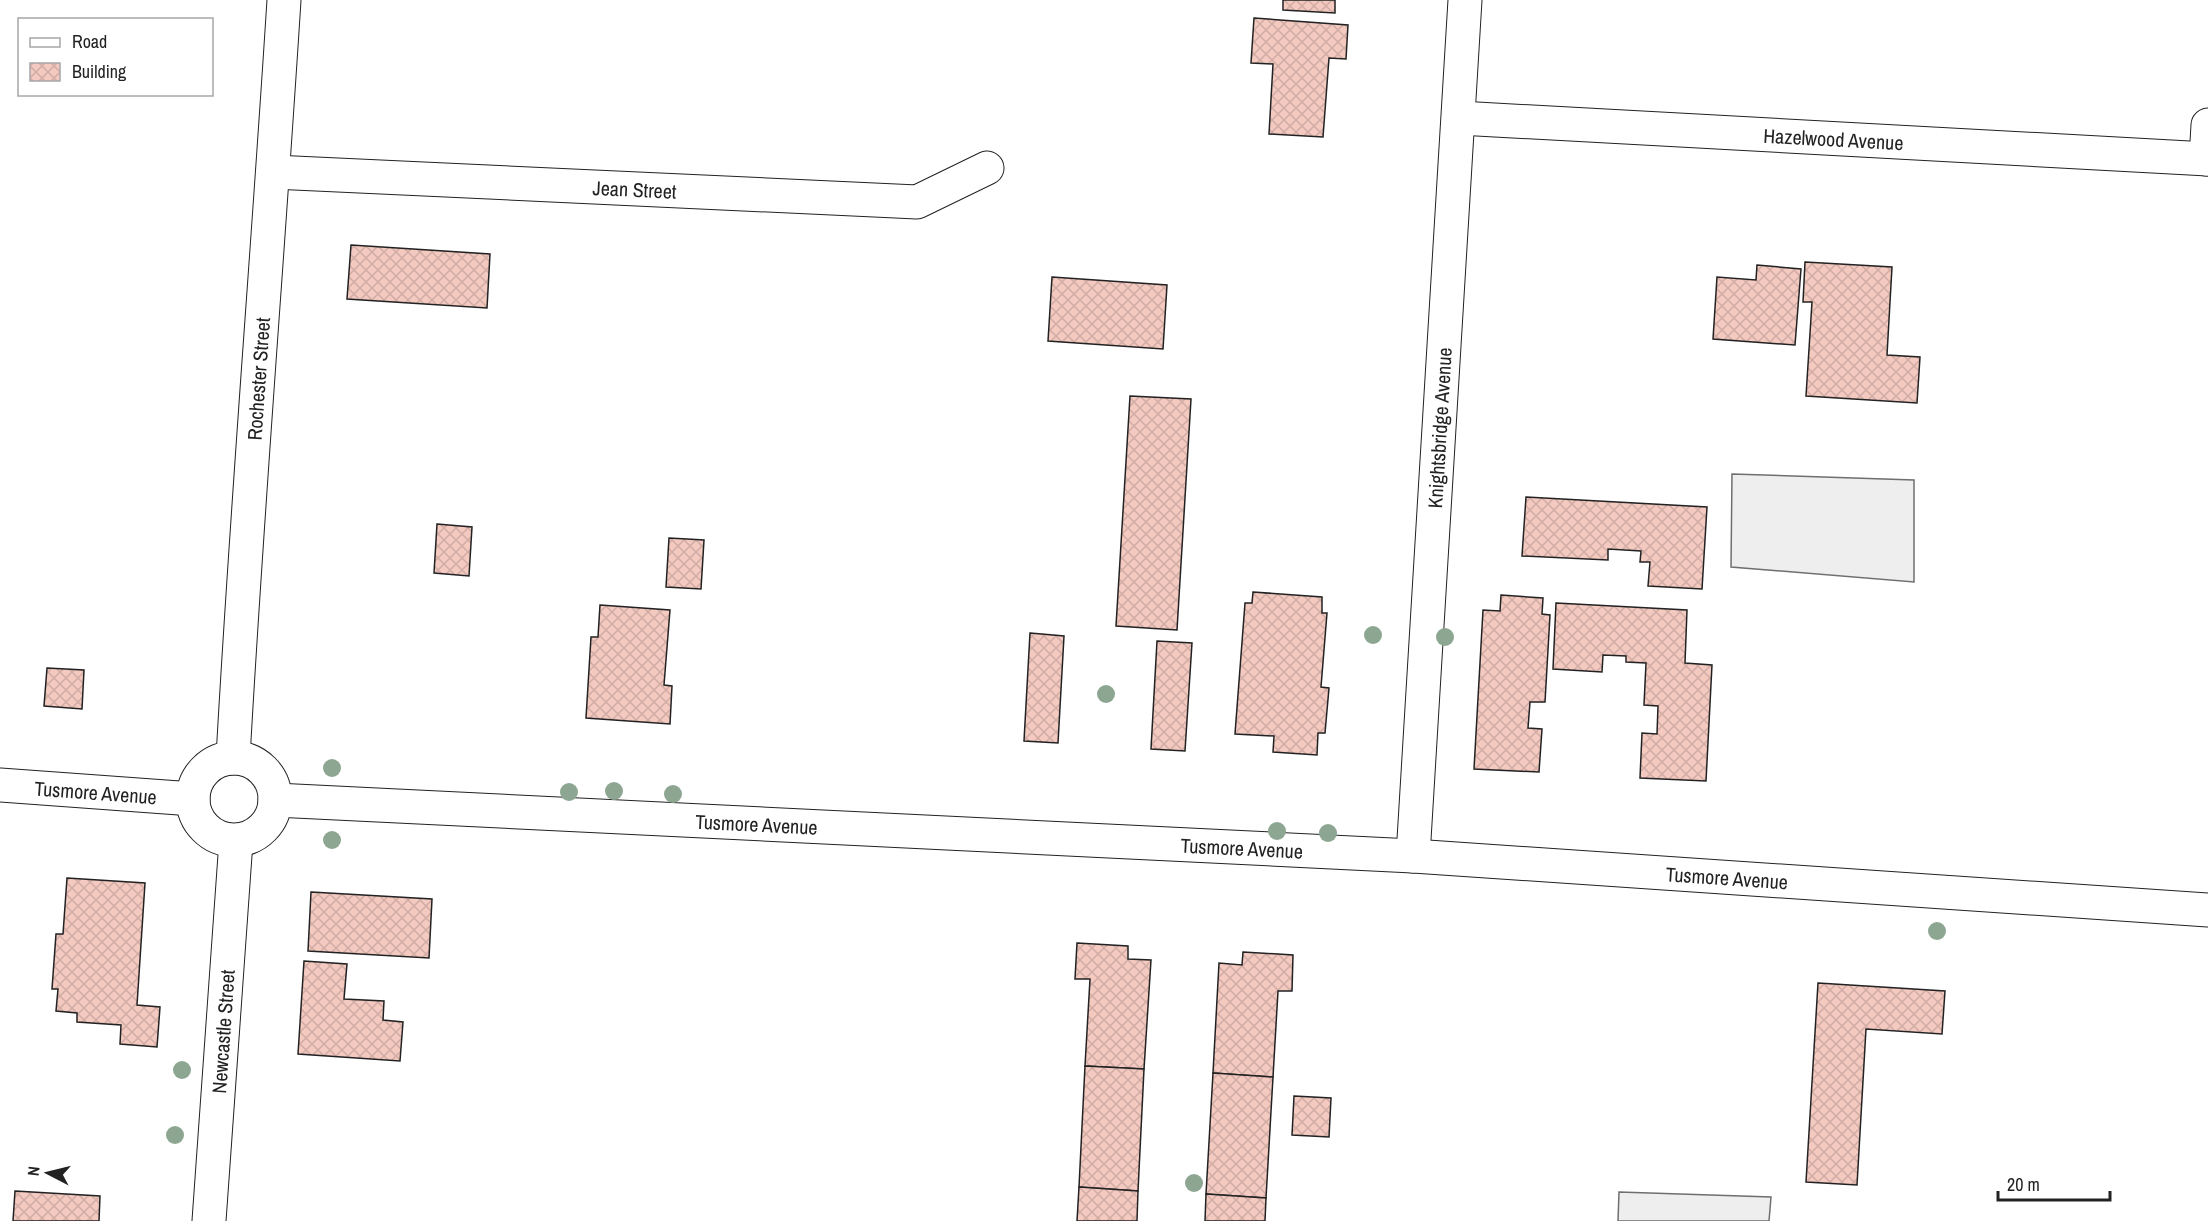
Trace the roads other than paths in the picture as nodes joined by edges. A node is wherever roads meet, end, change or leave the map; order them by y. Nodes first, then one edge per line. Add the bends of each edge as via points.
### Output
1 (284, 0) edge
2 (1465, 0) edge
3 (1459, 118) junction
4 (2208, 125) edge
5 (2207, 159) edge
6 (987, 168) dead end
7 (273, 172) junction
8 (233, 758) junction
9 (0, 785) edge
10 (193, 800) junction
11 (275, 800) junction
12 (236, 841) junction
13 (1413, 856) junction
14 (2208, 910) edge
15 (209, 1221) edge

1 - 7 street, Rochester Street
2 - 3 street, Knightsbridge Avenue
3 - 5 street, Hazelwood Avenue
3 - 13 street, Knightsbridge Avenue
4 - 5 street
6 - 7 street, Jean Street via 917,202
7 - 8 street, Rochester Street
8 - 10 street via 220,760 200,775
8 - 11 street via 249,760 263,770 272,783
9 - 10 street, Tusmore Avenue
10 - 12 street via 195,813 210,833
11 - 12 street via 264,828
11 - 13 street, Tusmore Avenue
12 - 15 street, Newcastle Street
13 - 14 street, Tusmore Avenue

